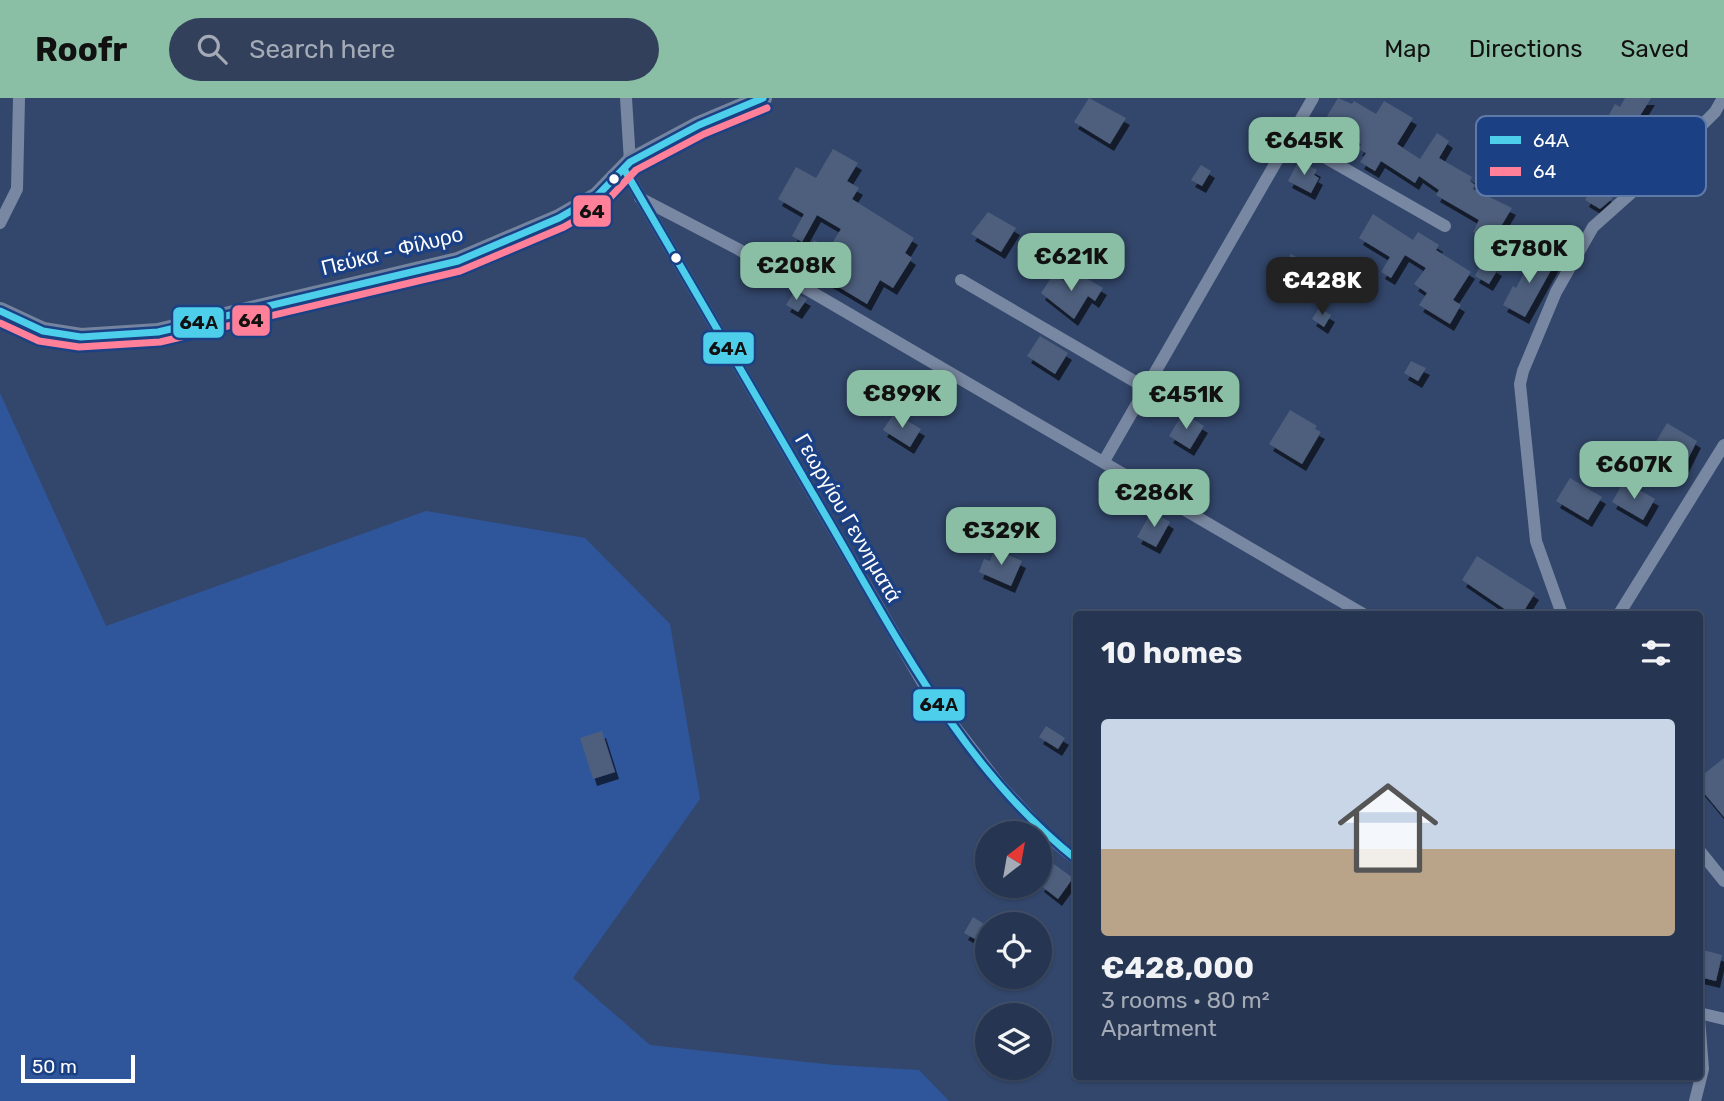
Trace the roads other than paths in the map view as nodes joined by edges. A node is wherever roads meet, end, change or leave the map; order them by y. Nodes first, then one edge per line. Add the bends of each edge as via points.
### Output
1 (19, 98) edge
2 (626, 98) edge
3 (763, 98) edge
4 (1313, 98) edge
5 (1723, 98) edge
6 (1706, 121) edge
7 (1291, 138) junction
8 (627, 165) junction
9 (1628, 196) edge
10 (640, 198) junction
11 (2, 216) edge
12 (1445, 226) dead end
13 (961, 280) dead end
14 (0, 311) edge
15 (1146, 388) junction
16 (1724, 444) edge
17 (1104, 461) junction
18 (1358, 611) edge
19 (1561, 611) edge
20 (1621, 611) edge
21 (1703, 855) edge
22 (1073, 857) edge
23 (1724, 881) edge
24 (1703, 1016) edge
25 (1724, 1018) edge
26 (1700, 1080) edge
27 (1695, 1101) edge

1 - 11 street via 18,180
2 - 8 street
3 - 8 main road, Πεύκα - Φίλυρο via 687,131
4 - 7 street
5 - 6 street
7 - 12 street
7 - 15 street
8 - 10 street, Γεωργίου Γεννηματά
8 - 14 main road, Πεύκα - Φίλυρο via 597,196 559,218 458,261 158,332 80,337 43,331
9 - 19 street via 1593,227 1556,292 1520,384 1536,541
10 - 17 street via 738,249
10 - 22 street, Γεωργίου Γεννηματά via 928,692 999,784
13 - 15 street
15 - 17 street
16 - 20 street
17 - 18 street
21 - 23 street
24 - 25 street
26 - 27 street

